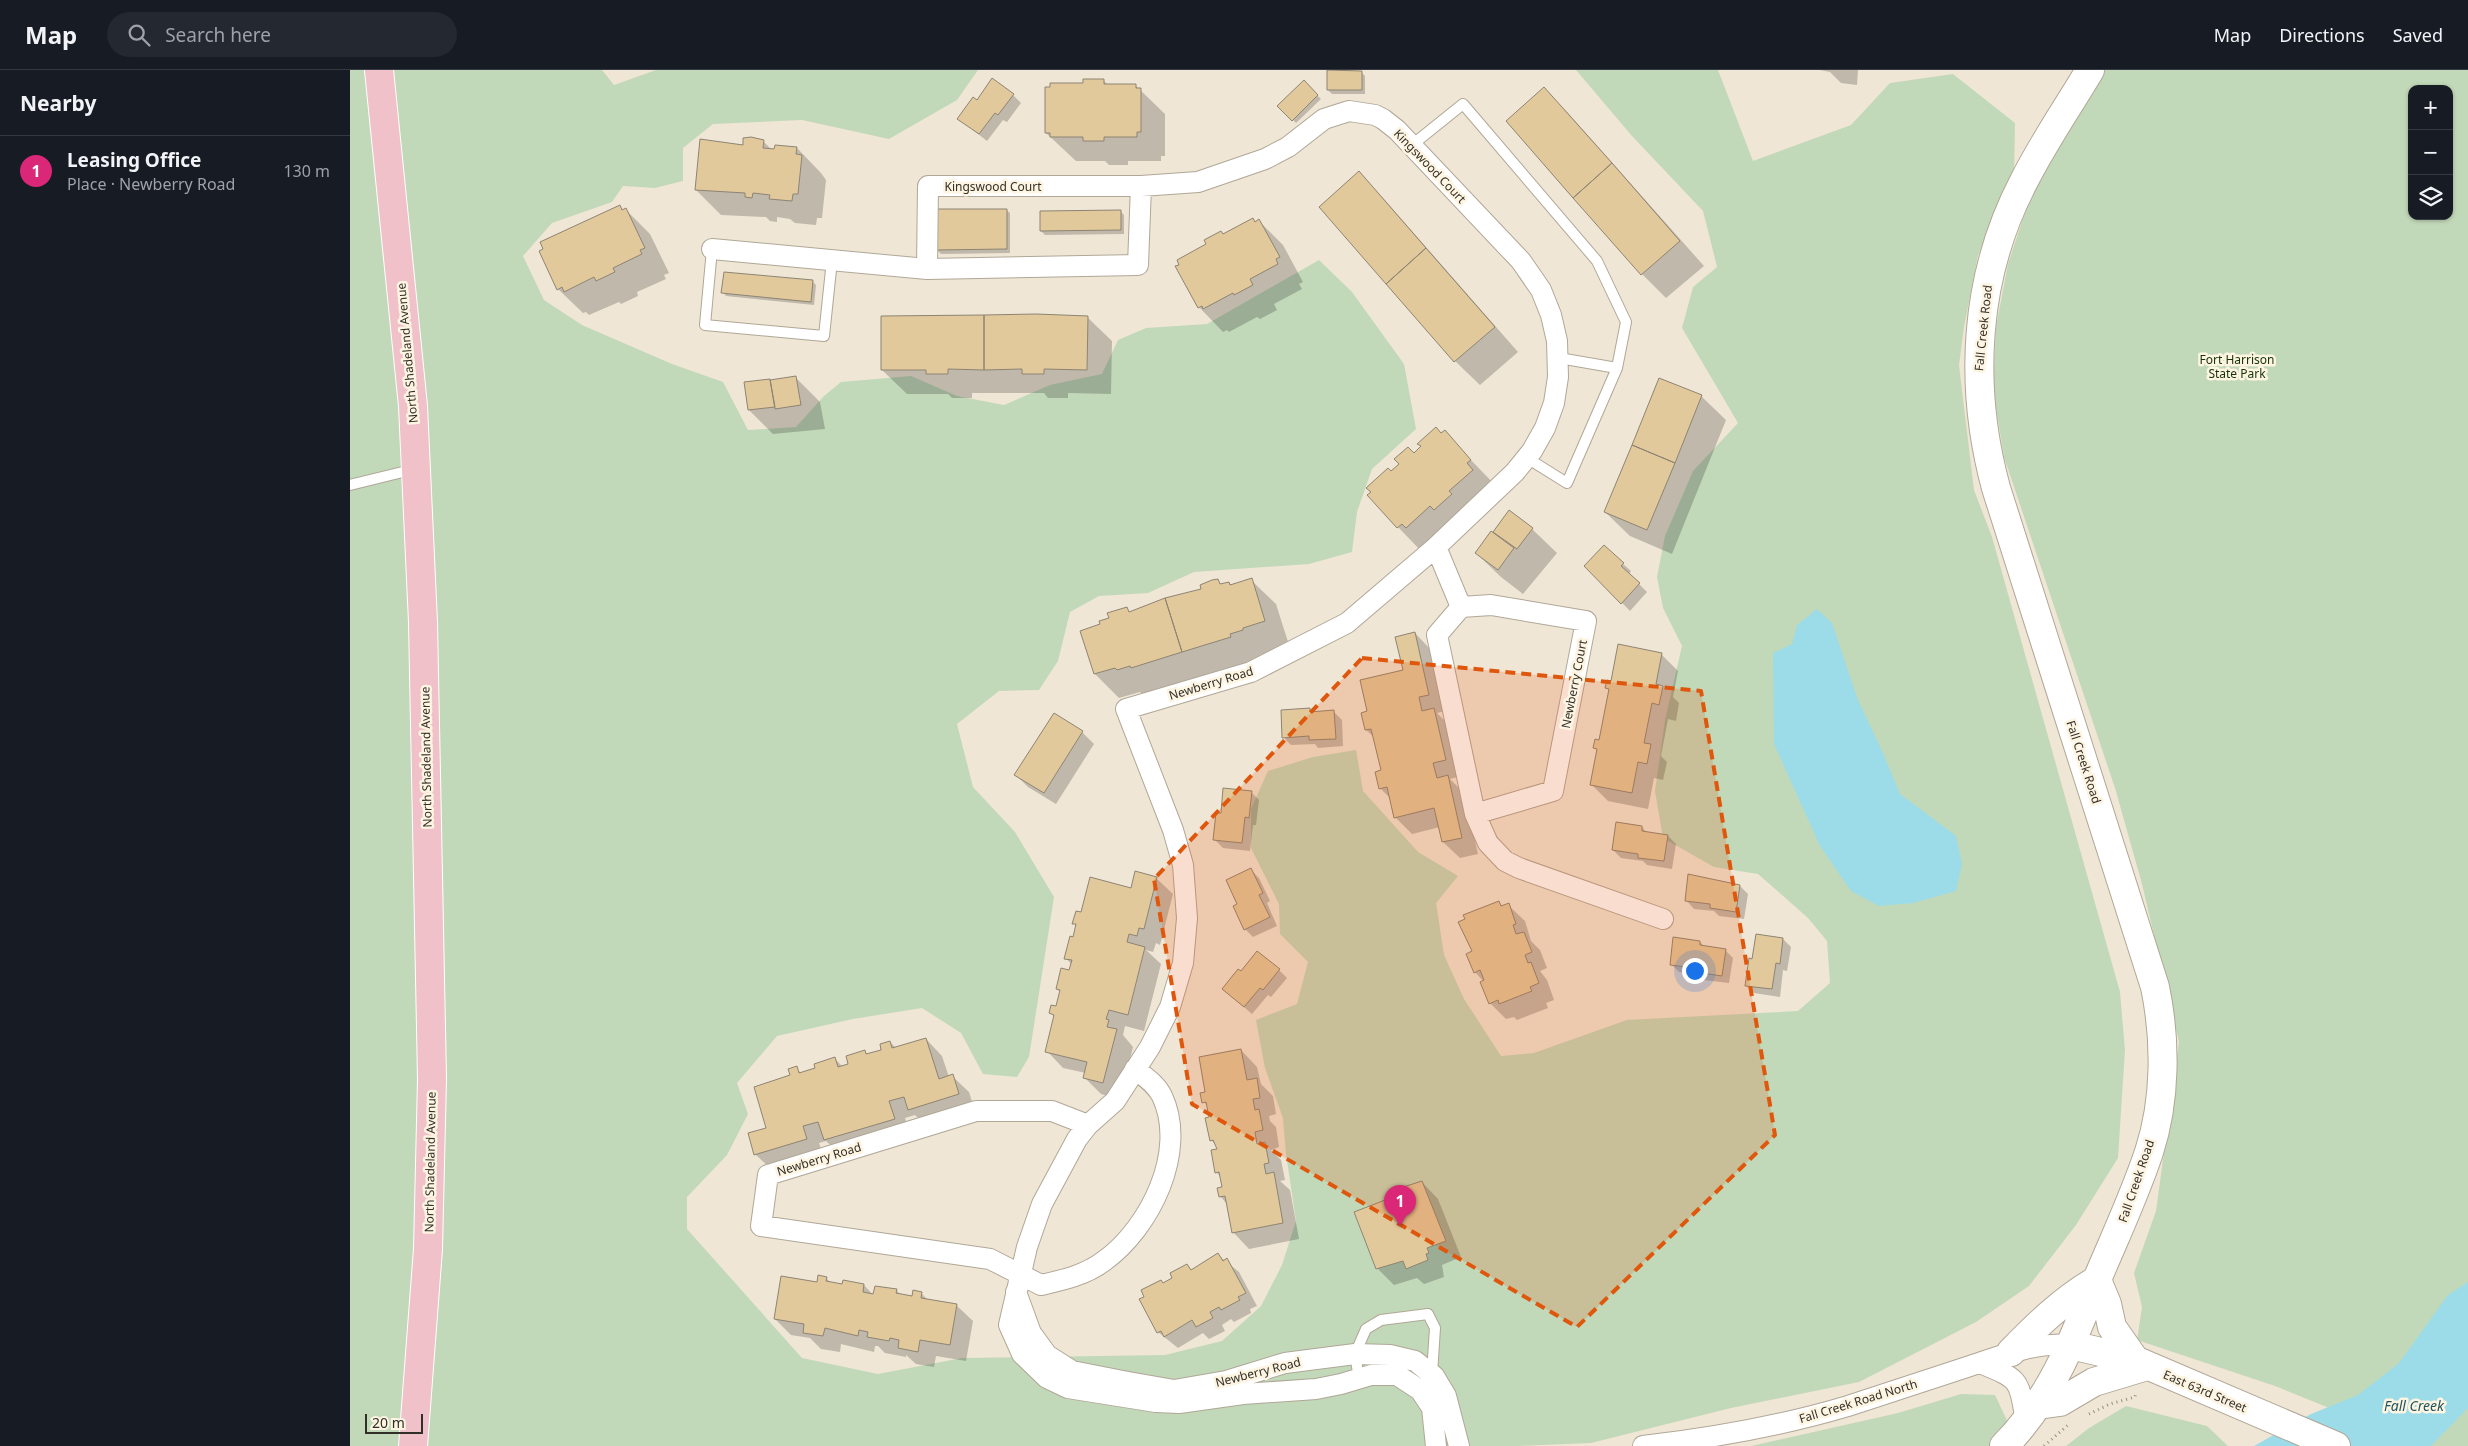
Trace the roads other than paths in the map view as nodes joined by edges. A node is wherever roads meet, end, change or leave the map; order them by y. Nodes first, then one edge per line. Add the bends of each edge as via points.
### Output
1 (378, 70) edge
2 (2090, 70) edge
3 (1412, 145) junction
4 (1141, 186) junction
5 (712, 249) joint
6 (832, 260) junction
7 (927, 269) junction
8 (1559, 358) junction
9 (1617, 368) junction
10 (1527, 458) junction
11 (416, 469) junction
12 (350, 485) edge
13 (1436, 547) junction
14 (1461, 607) junction
15 (1475, 814) junction
16 (1663, 919) dead end
17 (1136, 1069) junction
18 (1088, 1125) junction
19 (2097, 1280) junction
20 (1018, 1283) junction
21 (2071, 1345) junction
22 (2011, 1352) junction
23 (1355, 1354) junction
24 (1980, 1362) junction
25 (2140, 1370) junction
26 (1432, 1374) junction
27 (1359, 1379) junction
28 (2032, 1413) junction
29 (413, 1446) edge
30 (1436, 1446) edge
31 (1459, 1446) edge
32 (1643, 1446) edge
33 (2004, 1446) edge
34 (2336, 1446) edge

1 - 11 main road, North Shadeland Avenue via 408,350
2 - 19 main road, Fall Creek Road via 2024,180 2002,231 1983,309 1978,371 1984,436 1996,488 2151,972 2160,1011 2163,1071 2151,1144 2122,1224
3 - 4 street, Kingswood Court via 1383,119 1349,111 1324,119 1288,147 1249,166 1198,182
3 - 8 street, Kingswood Court via 1532,275 1551,315
3 - 9 lane via 1463,104 1597,261 1626,322
4 - 7 street via 1138,265
4 - 7 street, Kingswood Court via 928,186
5 - 6 street
5 - 6 lane via 705,325 824,336
6 - 7 street
8 - 9 lane
8 - 10 street, Newberry Road via 1551,412
9 - 10 lane via 1567,483
10 - 13 street, Newberry Road
11 - 12 lane
11 - 29 main road, North Shadeland Avenue via 423,622 432,1079 428,1249
13 - 14 street
13 - 17 street, Newberry Road via 1347,624 1251,672 1126,709 1178,847 1185,882 1187,918 1183,963 1173,998 1159,1031
14 - 15 street via 1437,635
14 - 15 street, Newberry Court via 1491,605 1586,621 1553,790
15 - 16 street via 1488,843 1512,865
17 - 18 street, Newberry Road via 1115,1102
17 - 20 street, Newberry Road via 1152,1082 1161,1095 1168,1118 1166,1166 1150,1208 1129,1238 1104,1262 1071,1278 1041,1285
18 - 20 street, Newberry Road via 1042,1204
18 - 20 street, Newberry Road via 1052,1111 976,1110 768,1175 761,1226 990,1259
19 - 21 main road, Fall Creek Road
19 - 22 main road via 2078,1291 2032,1329
19 - 25 main road via 2112,1327
20 - 23 street, Newberry Road via 1031,1333 1047,1354 1072,1371 1174,1390 1226,1381 1284,1363
20 - 27 street, Newberry Road via 1009,1325 1022,1354 1047,1378 1068,1388 1179,1403 1316,1389
21 - 22 street, Fall Creek Road North via 2050,1344
21 - 25 main road, East 63rd Street
21 - 28 main road, Fall Creek Road
22 - 24 street, Fall Creek Road North
23 - 26 street, Newberry Road via 1390,1355 1415,1361
23 - 26 lane via 1366,1329 1381,1320 1428,1314 1435,1328
23 - 27 lane
24 - 28 street via 2006,1373 2016,1382
24 - 32 street, Fall Creek Road North via 1803,1418 1720,1436
25 - 28 main road via 2094,1382 2060,1402
25 - 34 main road, East 63rd Street via 2183,1381
26 - 31 street, Newberry Road via 1446,1396
27 - 30 street, Newberry Road via 1371,1375 1397,1375 1420,1390 1432,1408
28 - 33 main road, Fall Creek Road

